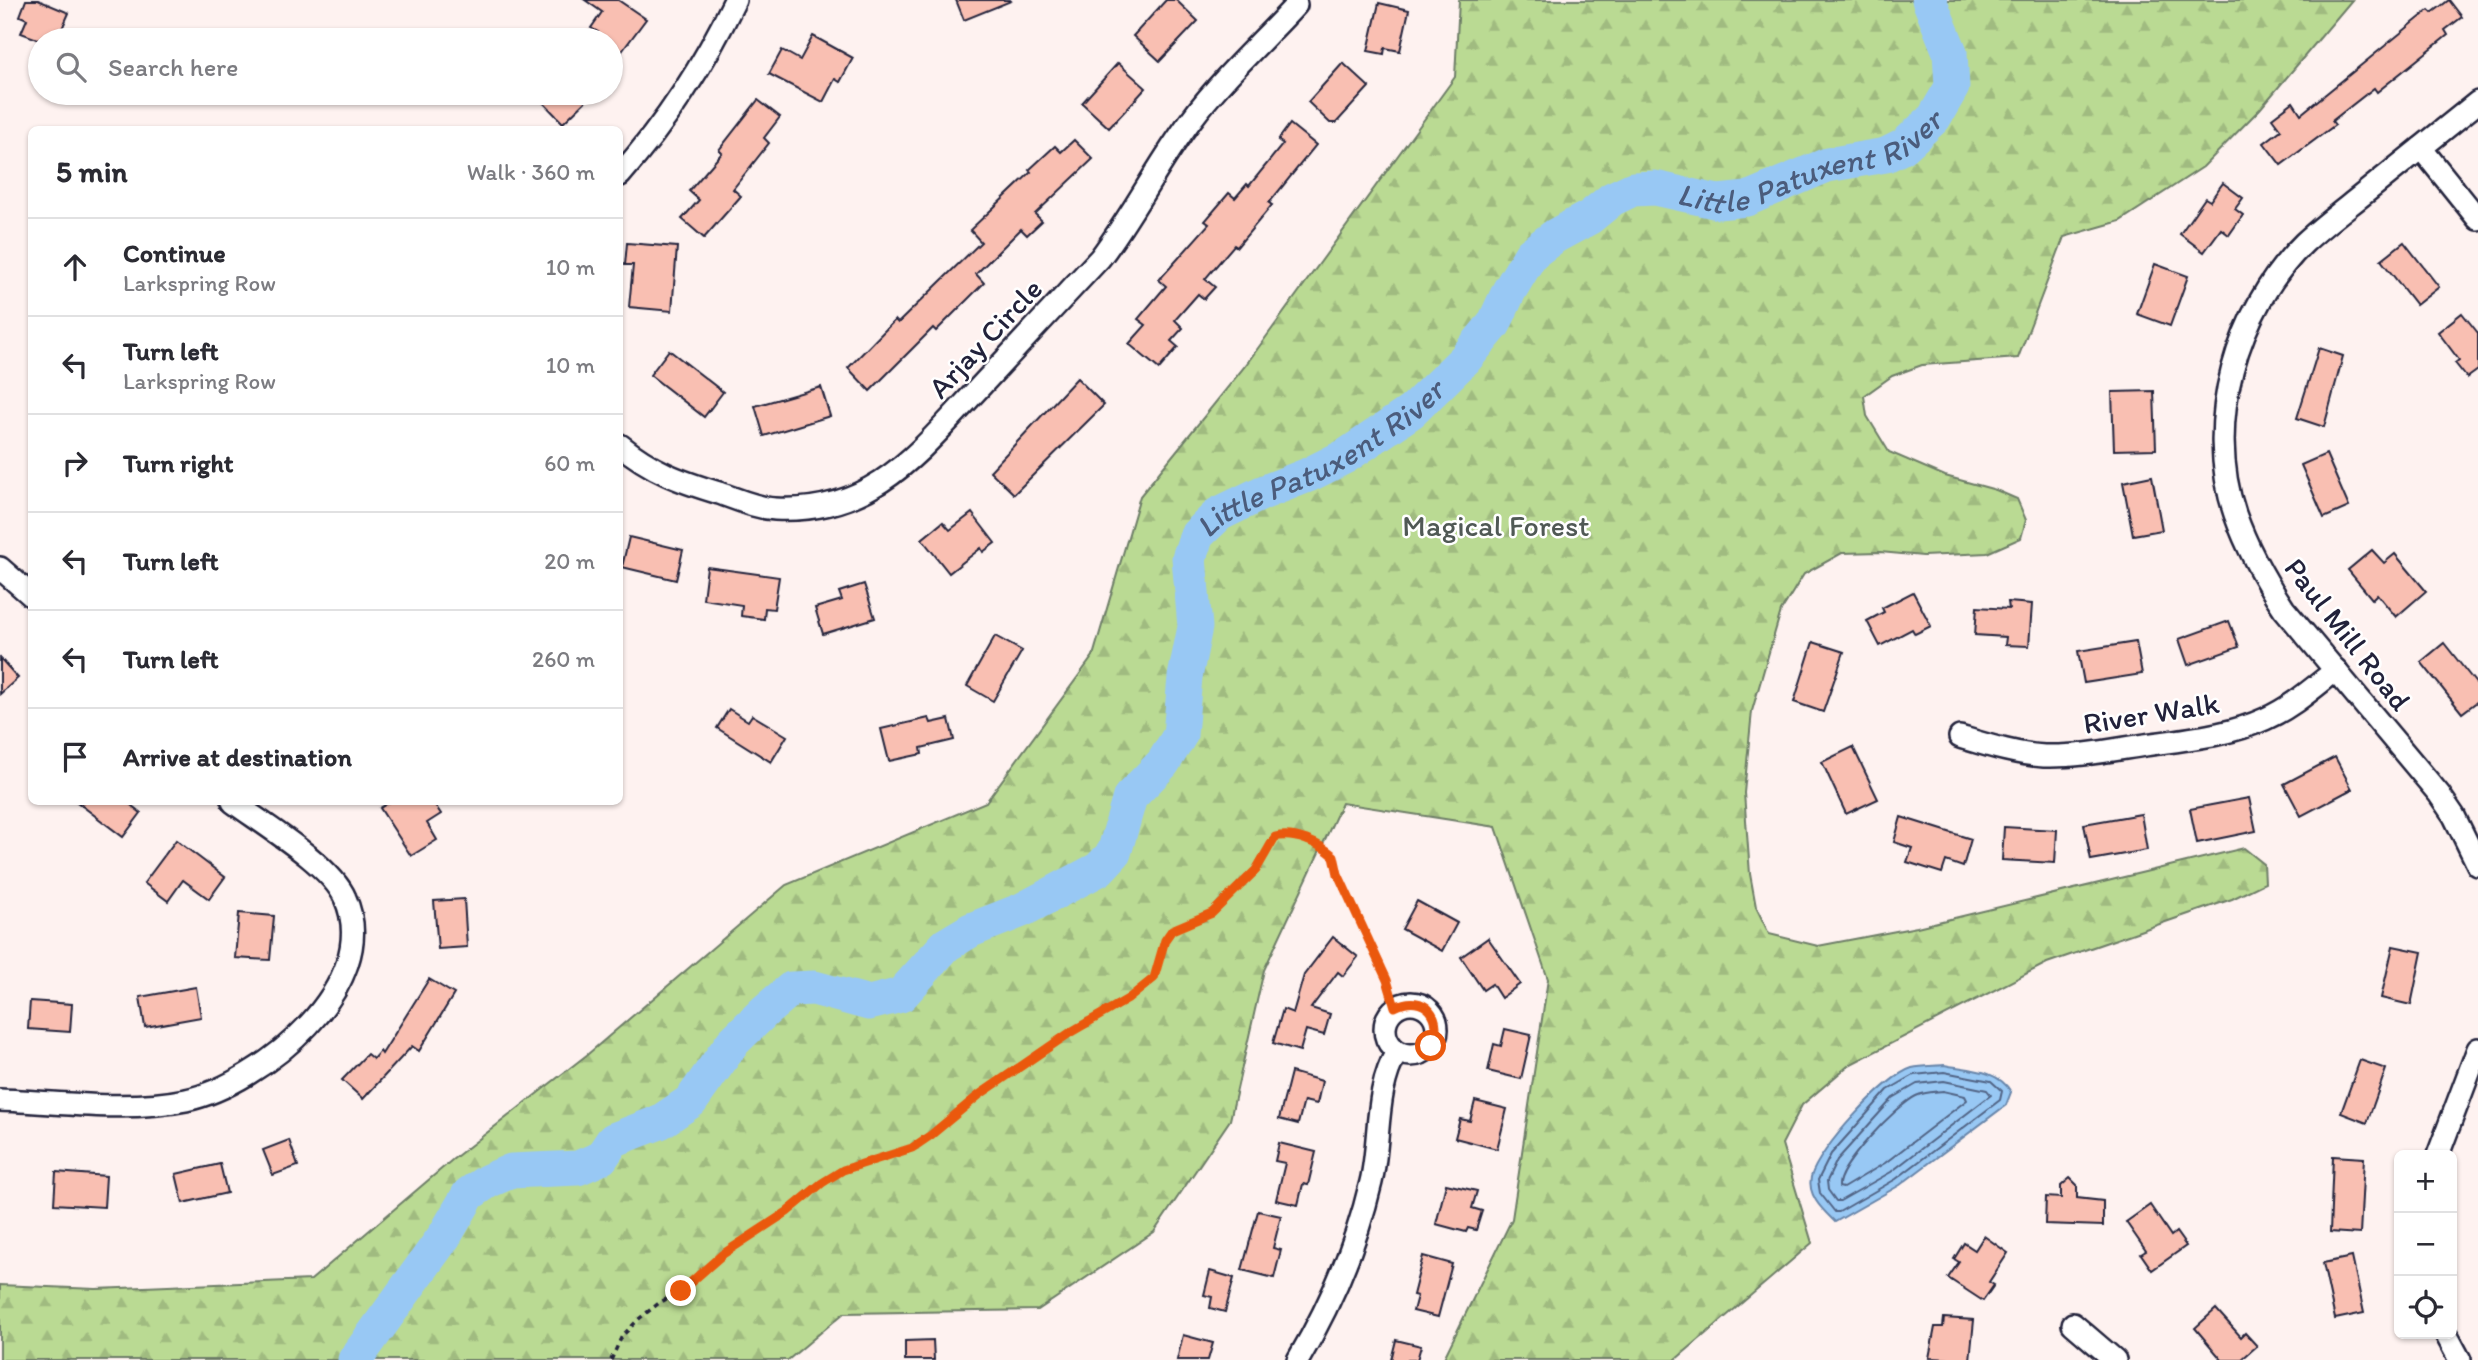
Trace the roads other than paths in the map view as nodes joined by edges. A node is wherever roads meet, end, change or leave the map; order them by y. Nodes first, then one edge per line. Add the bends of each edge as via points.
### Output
1 (735, 0) edge
2 (1296, 5) dead end
3 (2478, 102) edge
4 (2421, 148) junction
5 (623, 172) edge
6 (2478, 219) edge
7 (623, 447) edge
8 (0, 568) edge
9 (28, 592) edge
10 (2336, 670) junction
11 (1960, 737) dead end
12 (237, 805) edge
13 (2478, 865) edge
14 (2478, 1049) edge
15 (1397, 1052) junction
16 (0, 1100) edge
17 (2440, 1150) edge
18 (2073, 1324) dead end
19 (2449, 1339) edge
20 (1298, 1360) edge
21 (2115, 1360) edge
22 (2460, 1360) edge

1 - 5 street via 688,87
2 - 7 street, Arjay Circle via 1212,93 1100,258 920,451 876,487 828,505 772,509 672,479
3 - 4 street, Paul Mill Road
4 - 6 street
4 - 10 street, Paul Mill Road via 2304,243 2276,275 2256,308 2229,384 2223,424 2234,512 2266,582
8 - 9 street
10 - 11 street, River Walk via 2274,714 2210,736 2042,756
10 - 13 street, Paul Mill Road via 2454,816
12 - 16 street via 331,877 352,917 354,942 349,963 314,1017 253,1071 224,1088 186,1100 112,1105
14 - 17 street
15 - 15 street via 1423,1053 1437,1036 1437,1024 1423,1005 1413,1002 1388,1014 1385,1034
15 - 20 street via 1384,1084 1372,1180 1361,1223 1327,1310
18 - 21 street
19 - 22 street

